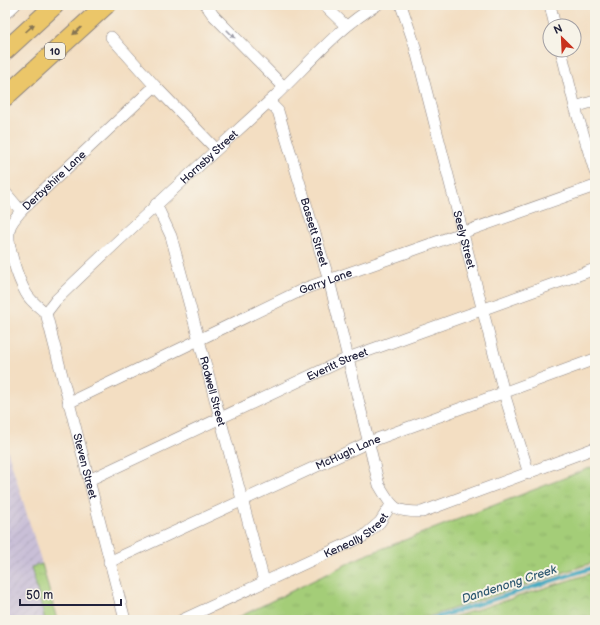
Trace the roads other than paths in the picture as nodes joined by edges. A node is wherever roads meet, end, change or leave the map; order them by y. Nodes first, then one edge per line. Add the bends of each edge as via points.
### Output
1 (15, 5) edge
2 (55, 5) edge
3 (106, 5) edge
4 (206, 5) edge
5 (324, 5) edge
6 (377, 5) edge
7 (401, 5) edge
8 (550, 5) edge
9 (5, 14) edge
10 (553, 18) edge
11 (346, 26) junction
12 (111, 37) dead end
13 (5, 51) edge
14 (563, 58) edge
15 (155, 86) junction
16 (284, 88) junction
17 (5, 97) edge
18 (595, 101) edge
19 (269, 102) junction
20 (574, 107) junction
21 (216, 149) junction
22 (595, 172) edge
23 (595, 186) edge
24 (5, 192) edge
25 (156, 204) junction
26 (21, 211) junction
27 (464, 233) junction
28 (595, 269) edge
29 (329, 280) junction
30 (482, 310) junction
31 (46, 313) junction
32 (200, 339) junction
33 (348, 358) junction
34 (595, 360) edge
35 (504, 393) junction
36 (68, 403) junction
37 (221, 418) junction
38 (369, 442) junction
39 (595, 448) edge
40 (529, 474) junction
41 (89, 480) junction
42 (243, 501) junction
43 (391, 505) junction
44 (109, 562) junction
45 (264, 581) junction
46 (125, 620) edge
47 (182, 620) edge

1 - 9 street
13 -> 2 main road
3 -> 17 main road, 10
4 -> 16 street
5 - 11 street
6 - 11 street, Hornsby Street
7 - 27 street, Seely Street via 414,42
8 - 10 street
11 - 16 street, Hornsby Street
12 - 15 street
14 - 20 street
15 - 21 street
15 - 26 street, Derbyshire Lane
16 - 19 street, Hornsby Street
18 - 20 street
19 - 21 street, Hornsby Street
19 - 29 street, Bassett Street via 278,111
20 - 22 street
21 - 25 street, Hornsby Street
23 - 27 street, Garry Lane
24 - 26 street
25 - 31 street, Hornsby Street via 56,300
25 - 32 street, Rodwell Street via 170,236
26 - 31 street, Derbyshire Lane via 10,226 8,237 12,255 26,293
27 - 29 street, Garry Lane
27 - 30 street, Seely Street
28 - 30 street, Everitt Street
29 - 32 street, Garry Lane via 306,288
29 - 33 street, Bassett Street
30 - 33 street, Everitt Street
30 - 35 street, Seely Street
31 - 36 street, Steven Street
32 - 36 street, Garry Lane
32 - 37 street, Rodwell Street
33 - 37 street, Everitt Street
33 - 38 street, Bassett Street
34 - 35 street, McHugh Lane
35 - 38 street, McHugh Lane
35 - 40 street, Seely Street
36 - 41 street, Steven Street
37 - 41 street, Everitt Street
37 - 42 street, Rodwell Street
38 - 42 street, McHugh Lane
38 - 43 street, Bassett Street via 379,485
39 - 40 street, Keneally Street
40 - 43 street, Keneally Street via 422,512 403,512
41 - 44 street, Steven Street
42 - 44 street, McHugh Lane
42 - 45 street, Rodwell Street
43 - 45 street, Keneally Street via 380,522 364,536
44 - 46 street, Steven Street
45 - 47 street, Keneally Street

